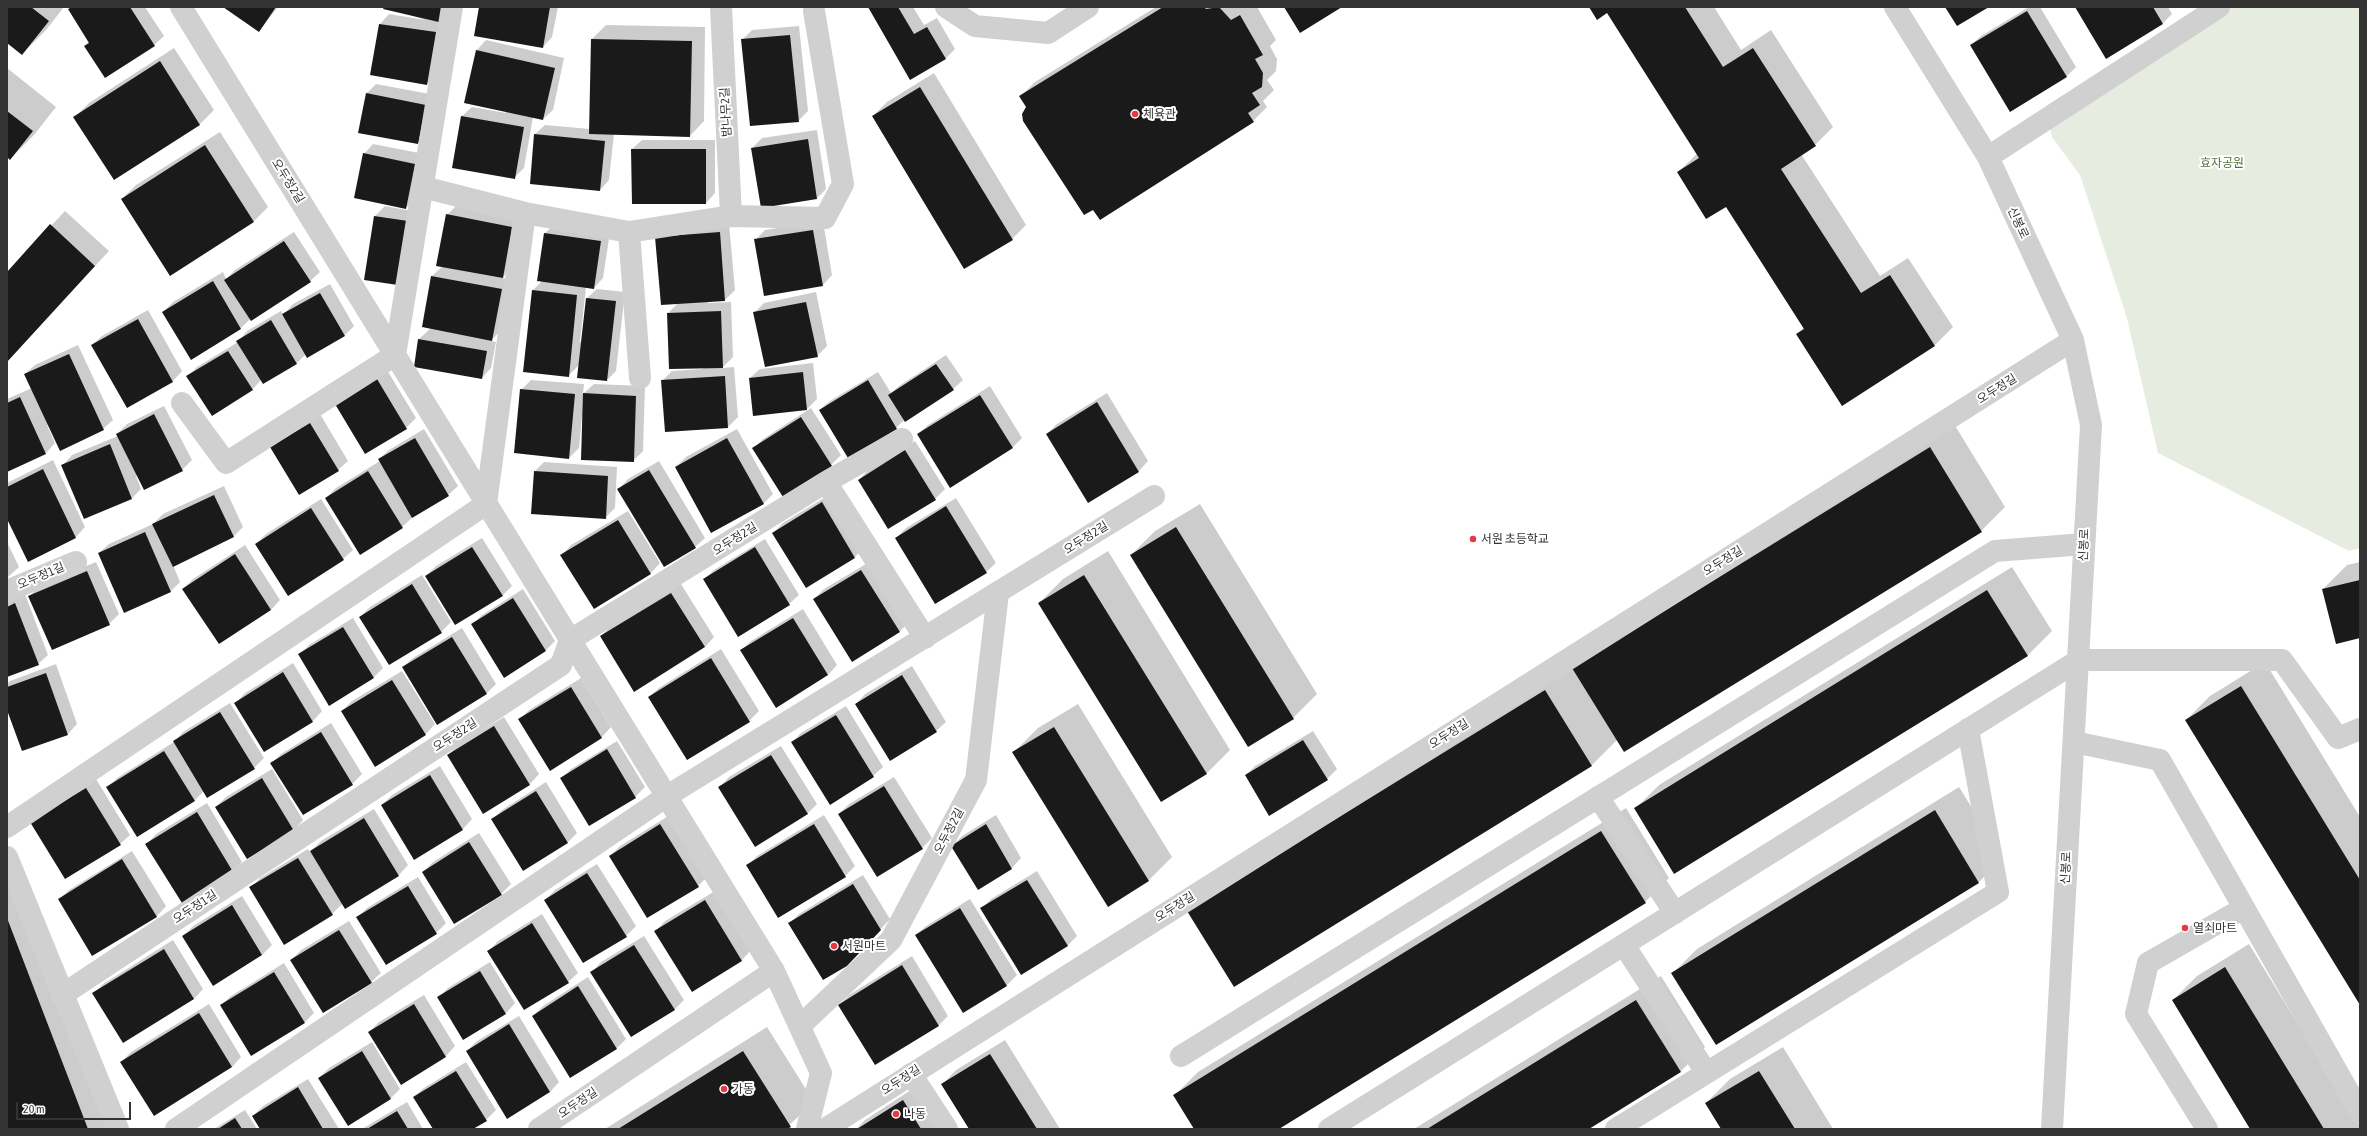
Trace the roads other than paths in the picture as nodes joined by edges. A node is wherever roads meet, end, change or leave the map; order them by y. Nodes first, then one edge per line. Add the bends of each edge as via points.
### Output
1 (181, 7) edge
2 (452, 7) edge
3 (721, 7) edge
4 (946, 7) edge
5 (1088, 7) edge
6 (1895, 7) edge
7 (2219, 7) edge
8 (814, 11) dead end
9 (2192, 14) edge
10 (1988, 157) junction
11 (423, 187) junction
12 (525, 213) junction
13 (731, 216) junction
14 (629, 232) junction
15 (2073, 340) junction
16 (395, 355) junction
17 (640, 378) dead end
18 (182, 403) dead end
19 (902, 439) dead end
20 (826, 482) junction
21 (1154, 496) dead end
22 (486, 504) junction
23 (2084, 544) junction
24 (76, 562) dead end
25 (7, 591) edge
26 (998, 593) junction
27 (925, 638) junction
28 (570, 640) junction
29 (2079, 660) junction
30 (1968, 729) junction
31 (2360, 729) edge
32 (2074, 742) junction
33 (667, 796) junction
34 (1598, 797) junction
35 (327, 819) joint
36 (7, 827) edge
37 (7, 857) edge
38 (2244, 908) junction
39 (1675, 913) junction
40 (1624, 945) junction
41 (774, 970) junction
42 (62, 995) junction
43 (801, 1025) junction
44 (1181, 1056) dead end
45 (1706, 1072) junction
46 (912, 1074) junction
47 (2360, 1112) edge
48 (118, 1129) edge
49 (176, 1129) edge
50 (539, 1129) edge
51 (807, 1129) edge
52 (825, 1129) edge
53 (947, 1129) edge
54 (1329, 1129) edge
55 (1616, 1129) edge
56 (2052, 1129) edge
57 (2207, 1129) edge

1 - 16 street, 오두정2길
2 - 11 street
3 - 13 street, 밤나무2길
4 - 5 street via 975,26 1048,33
6 - 10 street, 신봉로
7 - 9 street
8 - 13 street via 843,184 825,218
9 - 10 street
10 - 15 street, 신봉로
11 - 12 street
11 - 16 street
12 - 14 street
12 - 22 street
13 - 14 street
14 - 17 street
15 - 23 street, 신봉로 via 2091,425
15 - 46 street, 오두정길
16 - 18 street via 226,463
16 - 22 street, 오두정2길
19 - 20 street, 오두정2길
20 - 27 street
20 - 28 street, 오두정2길
21 - 26 street, 오두정2길
22 - 28 street, 오두정2길
22 - 36 street
23 - 29 street, 신봉로
23 - 34 street via 1995,551
24 - 25 street, 오두정1길
26 - 27 street, 오두정2길
26 - 43 street, 오두정2길 via 976,780 891,940
27 - 33 street, 오두정2길
28 - 33 street, 오두정2길
28 - 35 street, 오두정2길 via 562,665
29 - 30 street
29 - 31 street via 2282,660 2338,738
29 - 32 street, 신봉로
30 - 39 street
30 - 45 street via 1998,892
32 - 38 street via 2160,760
32 - 56 street, 신봉로
33 - 41 street, 오두정2길
33 - 49 street, 오두정2길
34 - 39 street
34 - 44 street
35 - 42 street, 오두정1길
37 - 42 street
38 - 47 street
38 - 57 street via 2148,963 2136,1014
39 - 40 street
40 - 45 street
40 - 54 street
41 - 43 street
41 - 50 street, 오두정길
42 - 48 street
43 - 51 street via 821,1073
45 - 55 street
46 - 52 street, 오두정길
46 - 53 street

